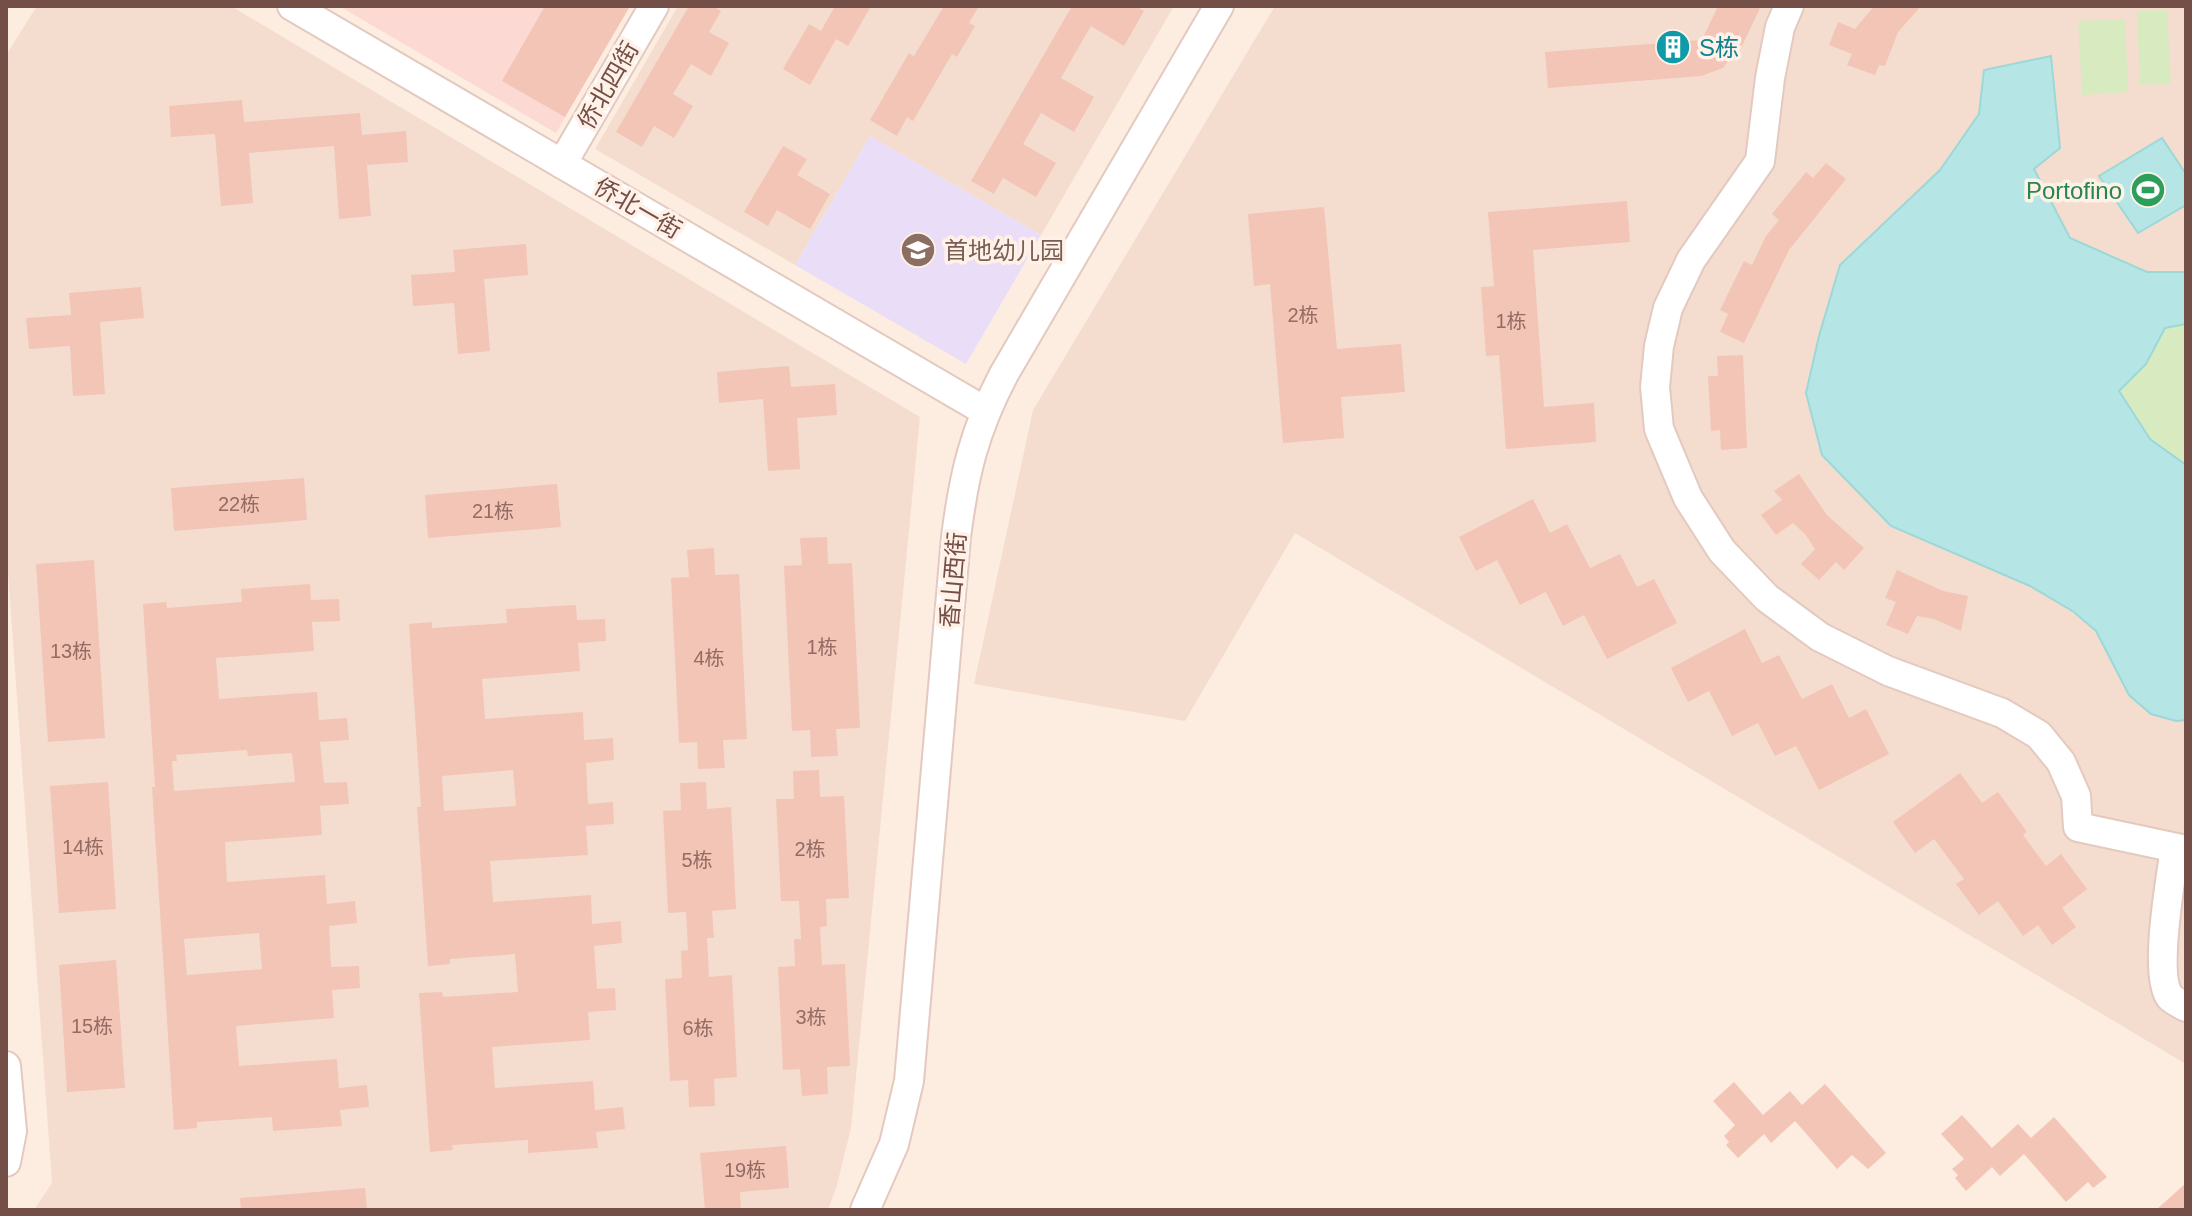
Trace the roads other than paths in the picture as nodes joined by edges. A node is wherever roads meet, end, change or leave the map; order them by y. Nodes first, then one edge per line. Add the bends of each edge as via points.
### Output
1 (292, 6) edge
2 (654, 6) edge
3 (1219, 6) edge
4 (1789, 6) edge
5 (562, 164) junction
6 (985, 411) junction
7 (2181, 849) edge
8 (2186, 1007) edge
9 (6, 1066) edge
10 (6, 1162) edge
11 (865, 1210) edge

1 - 5 street, 侨北一街
2 - 5 street, 侨北四街
3 - 6 street, 香山西街
4 - 7 street via 1770,78 1760,161 1691,260 1668,308 1659,346 1659,429 1688,498 1722,551 1767,598 1820,637 1888,671 2002,713 2039,735 2061,762 2076,796 2078,827
5 - 6 street, 侨北一街
6 - 11 street, 香山西街 via 966,469 956,537 909,1081 894,1144
7 - 8 street via 2166,907 2164,984 2171,998
9 - 10 street via 12,1131

